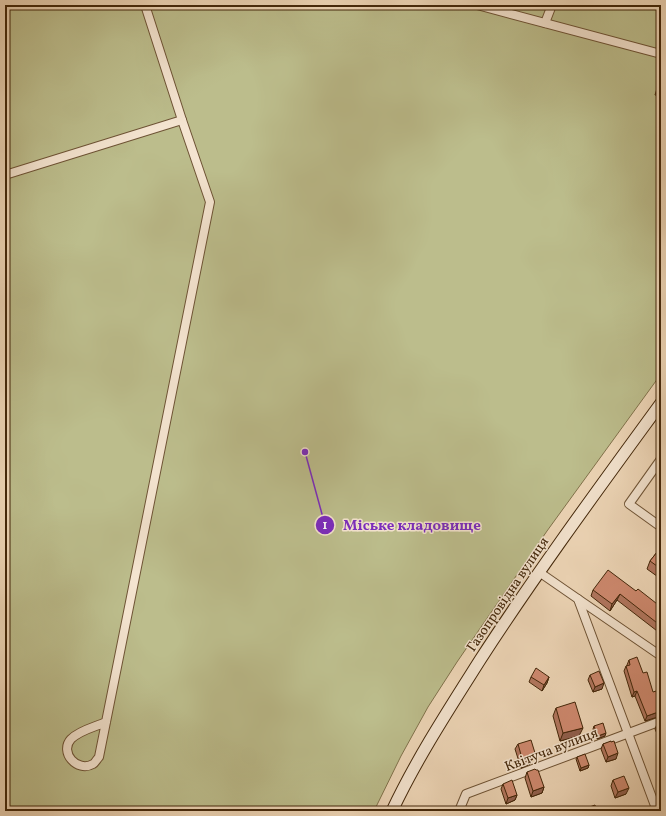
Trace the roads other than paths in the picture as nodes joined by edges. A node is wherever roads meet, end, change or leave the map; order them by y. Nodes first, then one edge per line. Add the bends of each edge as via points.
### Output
1 (145, 5) edge
2 (477, 5) edge
3 (552, 5) edge
4 (545, 23) junction
5 (661, 54) edge
6 (182, 120) junction
7 (5, 175) edge
8 (661, 404) edge
9 (661, 459) edge
10 (661, 527) edge
11 (539, 572) junction
12 (578, 598) junction
13 (661, 656) edge
14 (661, 721) edge
15 (106, 722) junction
16 (629, 733) junction
17 (392, 811) edge
18 (459, 811) edge
19 (657, 811) edge

1 - 6 street
2 - 4 street
3 - 4 street
4 - 5 street
6 - 7 street
6 - 15 street via 210,202
8 - 11 main road, Газопровідна вулиця
9 - 10 street via 629,504
11 - 12 street
11 - 17 main road, Газопровідна вулиця via 450,707 408,777
12 - 13 street
12 - 16 street
14 - 16 street, Квітуча вулиця
15 - 15 street via 99,757 93,764 77,765 70,759 67,749 71,739
16 - 18 street, Квітуча вулиця via 466,794
16 - 19 street

